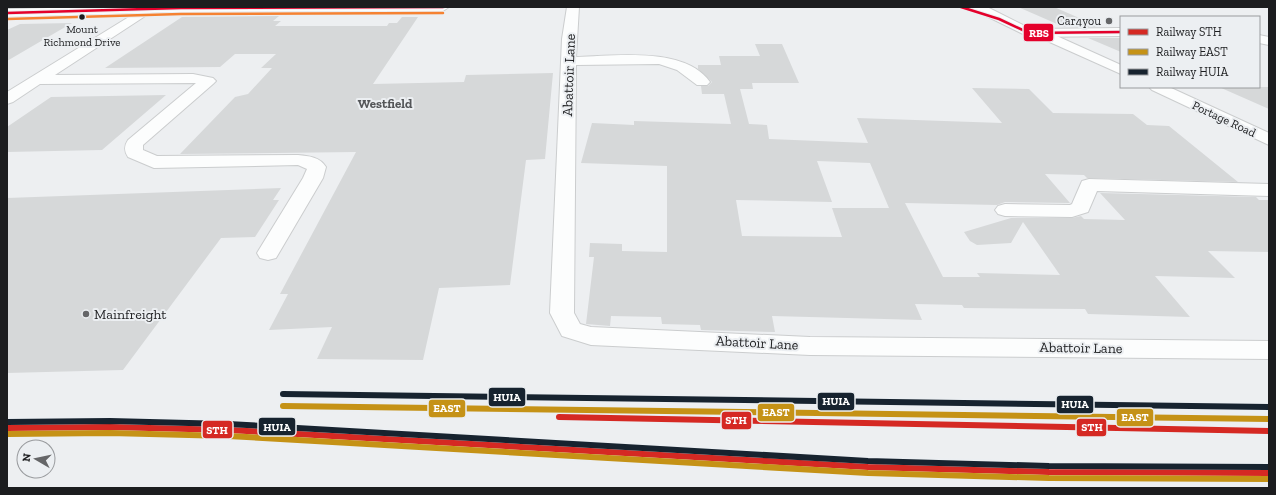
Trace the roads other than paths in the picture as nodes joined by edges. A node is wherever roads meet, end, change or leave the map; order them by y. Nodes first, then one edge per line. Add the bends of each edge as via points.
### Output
1 (443, 7) edge
2 (573, 7) edge
3 (961, 7) edge
4 (978, 7) edge
5 (984, 7) edge
6 (151, 8) edge
7 (7, 13) edge
8 (1003, 18) junction
9 (1070, 32) junction
10 (1120, 32) edge
11 (1034, 33) junction
12 (569, 61) junction
13 (1120, 70) edge
14 (36, 80) junction
15 (702, 82) dead end
16 (1158, 88) edge
17 (7, 99) edge
18 (1269, 140) edge
19 (1269, 190) edge
20 (1005, 210) dead end
21 (268, 253) dead end
22 (1269, 350) edge

1 - 6 main road
2 - 12 main road, Abattoir Lane
3 - 8 main road
4 - 8 main road
5 - 8 main road
6 - 7 main road
6 - 14 main road
8 - 9 main road
8 - 11 main road
9 - 10 main road
9 - 11 main road
11 - 13 main road
12 - 15 main road via 660,60 682,66
12 - 22 main road, Abattoir Lane via 562,313 571,330 591,336 810,346
14 - 17 main road
14 - 21 main road via 187,78 208,81 134,144 134,153 154,162 298,160 317,167 314,178
16 - 18 main road, Portage Road
19 - 20 main road via 1089,185 1082,208 1072,211

